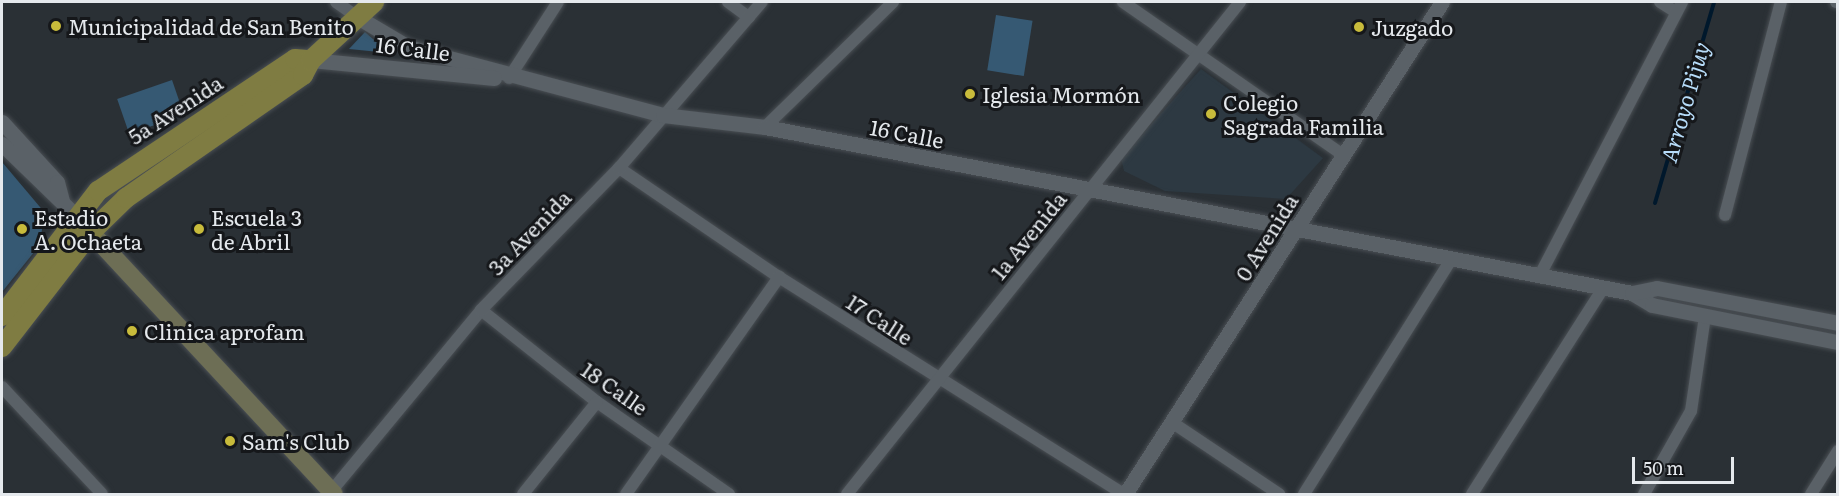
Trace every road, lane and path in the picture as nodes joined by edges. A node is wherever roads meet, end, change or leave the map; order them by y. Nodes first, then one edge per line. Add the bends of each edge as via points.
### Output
1 (336, 2) edge
2 (374, 2) edge
3 (558, 2) edge
4 (728, 2) edge
5 (762, 2) edge
6 (893, 2) edge
7 (1123, 2) edge
8 (1240, 2) edge
9 (1442, 2) edge
10 (1660, 2) edge
11 (1781, 2) edge
12 (1679, 7) edge
13 (749, 17) junction
14 (359, 18) junction
15 (1200, 55) junction
16 (311, 60) junction
17 (509, 78) junction
18 (663, 115) junction
19 (2, 122) edge
20 (765, 127) junction
21 (2, 144) edge
22 (1343, 155) junction
23 (619, 168) junction
24 (1091, 189) junction
25 (62, 201) junction
26 (1725, 214) dead end
27 (77, 217) junction
28 (1297, 229) junction
29 (91, 232) junction
30 (1451, 260) junction
31 (1540, 275) junction
32 (779, 277) junction
33 (1603, 288) junction
34 (1632, 293) junction
35 (481, 310) junction
36 (2, 316) edge
37 (1705, 316) junction
38 (1838, 323) edge
39 (1838, 342) edge
40 (2, 347) edge
41 (937, 378) junction
42 (2, 387) edge
43 (597, 402) junction
44 (1173, 423) junction
45 (662, 445) junction
46 (1838, 451) edge
47 (332, 494) edge
48 (102, 495) edge
49 (523, 495) edge
50 (626, 495) edge
51 (729, 495) edge
52 (847, 495) edge
53 (1125, 495) edge
54 (1279, 495) edge
55 (1304, 495) edge
56 (1472, 495) edge
57 (1644, 495) edge
58 (1811, 495) edge

1 - 14 street, 16 Calle
2 - 14 main road, 5a Avenida
3 - 17 street
4 - 13 street
5 - 13 street, 3a Avenida
6 - 20 street
7 - 15 street
8 - 15 street, 1a Avenida
9 - 22 street, 0 Avenida
10 - 12 street
11 - 26 street
12 - 31 street
13 - 18 street, 3a Avenida
14 - 16 main road, 5a Avenida
14 - 17 street, 16 Calle via 391,40
15 - 22 street
15 - 24 street, 1a Avenida
16 - 17 street, 16 Calle
16 - 27 main road, 5a Avenida via 295,59 115,178
16 - 29 main road, 5a Avenida via 303,75 126,198
17 - 18 street, 16 Calle
18 - 20 street, 16 Calle
18 - 23 street, 3a Avenida
19 - 25 street via 57,182
20 - 24 street, 16 Calle
21 - 25 street
22 - 28 street, 0 Avenida
23 - 32 street, 17 Calle
23 - 35 street, 3a Avenida
24 - 28 street, 16 Calle
24 - 41 street, 1a Avenida
25 - 27 street
27 - 29 main road
27 - 36 main road, 5a Avenida
28 - 30 street, 16 Calle
28 - 44 street, 0 Avenida
29 - 40 main road, 5a Avenida
29 - 47 main road
30 - 31 street, 16 Calle
30 - 55 street
31 - 33 street, 16 Calle
32 - 41 street, 17 Calle
32 - 45 street
33 - 34 street, 16 Calle
33 - 56 street
34 - 37 street via 1652,305
34 - 38 street via 1657,288
35 - 43 street, 18 Calle
35 - 47 street, 3a Avenida
37 - 39 street
37 - 57 street via 1691,411
41 - 52 street, 1a Avenida
41 - 53 street, 17 Calle
42 - 48 street
43 - 45 street, 18 Calle
43 - 49 street
44 - 53 street, 0 Avenida
44 - 54 street
45 - 50 street
45 - 51 street, 18 Calle
46 - 58 street

